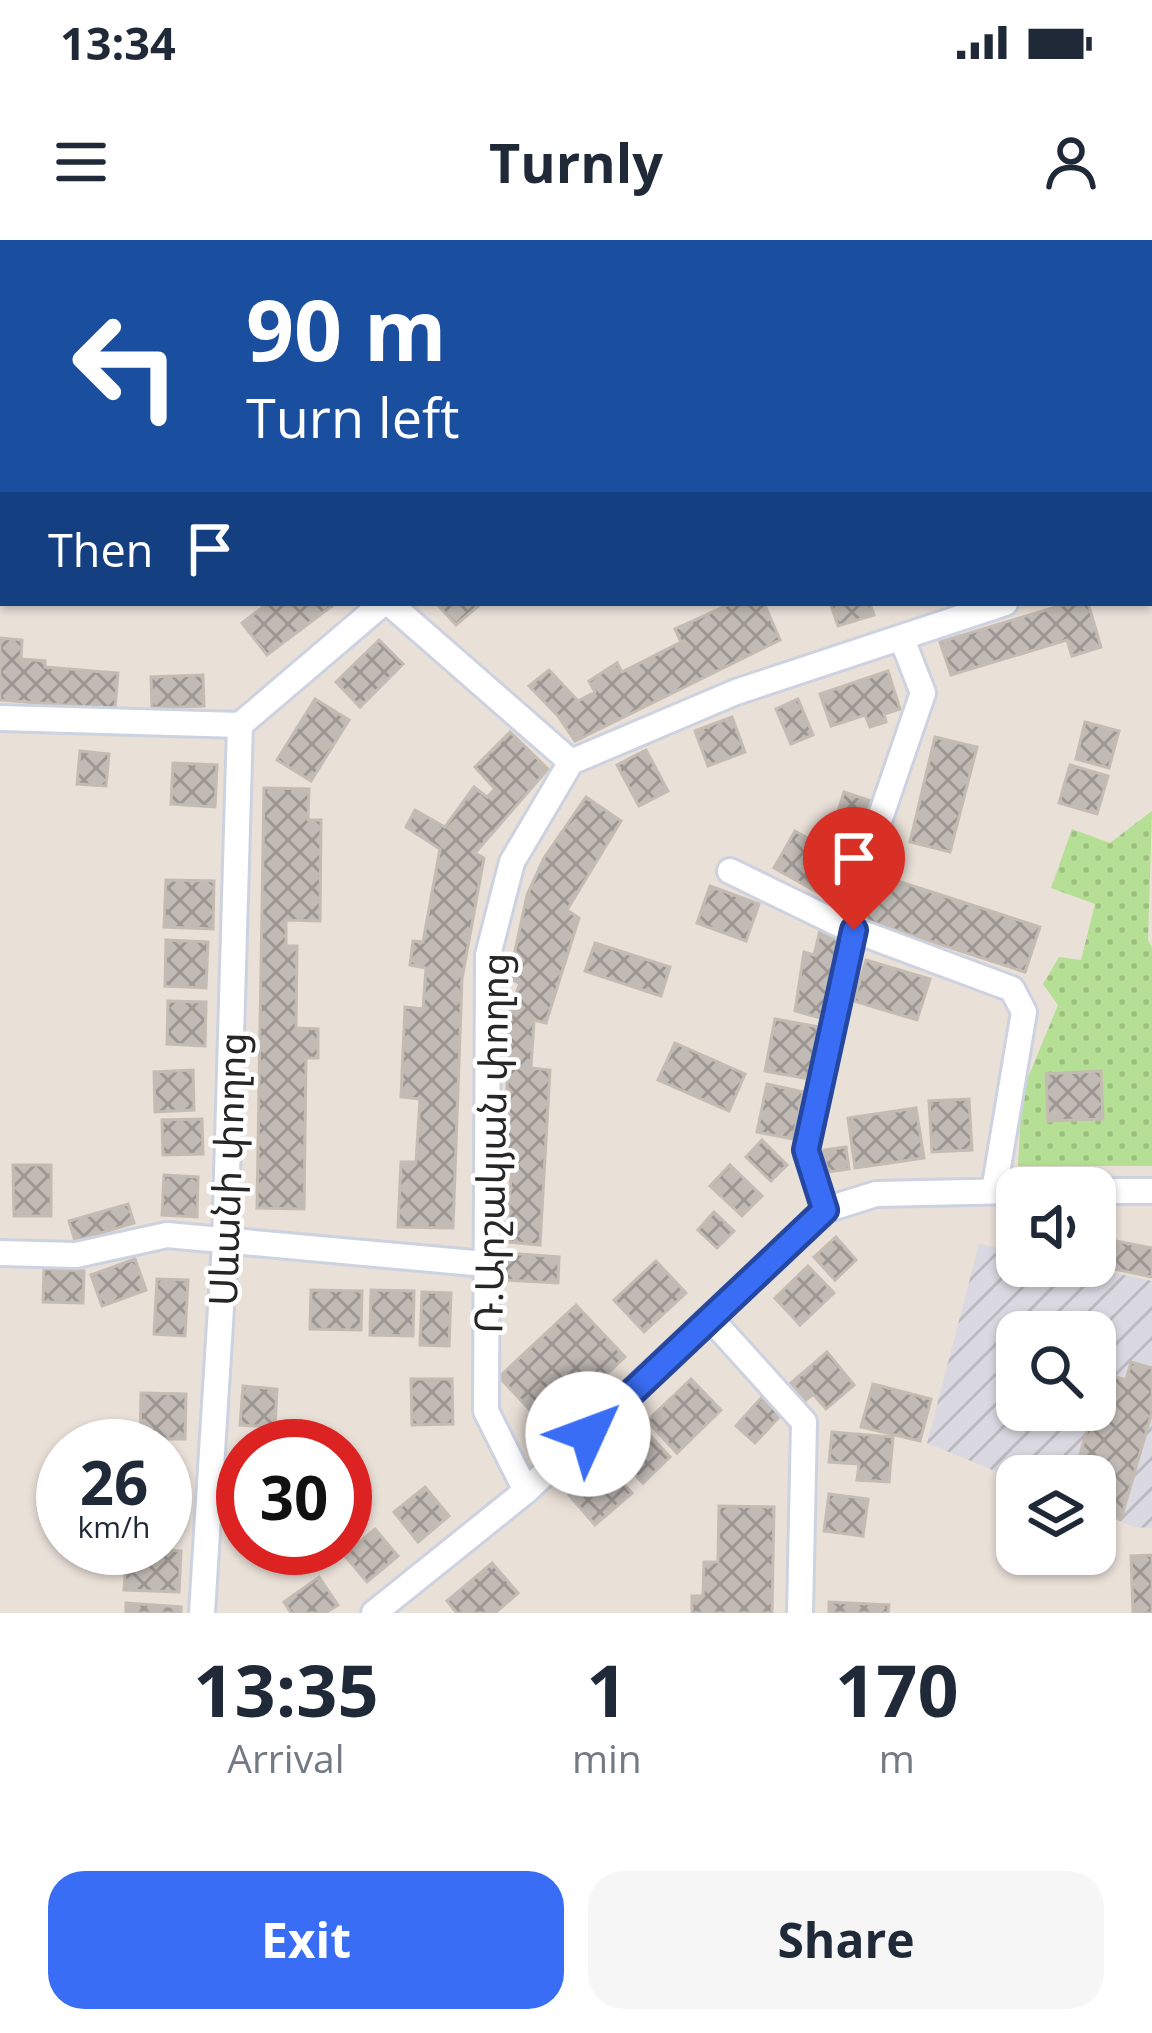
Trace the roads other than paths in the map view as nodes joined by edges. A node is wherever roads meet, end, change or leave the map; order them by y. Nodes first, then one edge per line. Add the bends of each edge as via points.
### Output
1 (382, 606) edge
2 (389, 606) edge
3 (996, 606) edge
4 (902, 639) junction
5 (0, 718) edge
6 (241, 725) junction
7 (571, 762) junction
8 (730, 871) dead end
9 (849, 928) junction
10 (1008, 1167) edge
11 (996, 1191) edge
12 (1116, 1191) edge
13 (1152, 1191) edge
14 (825, 1210) junction
15 (225, 1243) junction
16 (0, 1253) edge
17 (485, 1264) junction
18 (711, 1319) junction
19 (526, 1491) junction
20 (202, 1613) edge
21 (374, 1613) edge
22 (800, 1613) edge

1 - 6 street
2 - 7 street
3 - 4 street
4 - 7 street via 736,692
4 - 9 street via 923,693
5 - 6 street
6 - 15 street, Սևանի փողոց
7 - 17 street, Ռ.Արշակյան փողոց via 512,862 488,955
8 - 9 street
9 - 10 street via 1012,989 1024,1012
9 - 14 street via 806,1150
11 - 14 street via 876,1194
12 - 13 street
14 - 18 street
15 - 16 street via 167,1235 76,1255
15 - 17 street
15 - 20 street, Սևանի փողոց
17 - 19 street, Ռ.Արշակյան փողոց via 486,1411
18 - 19 street
18 - 22 street via 804,1421
19 - 21 street

